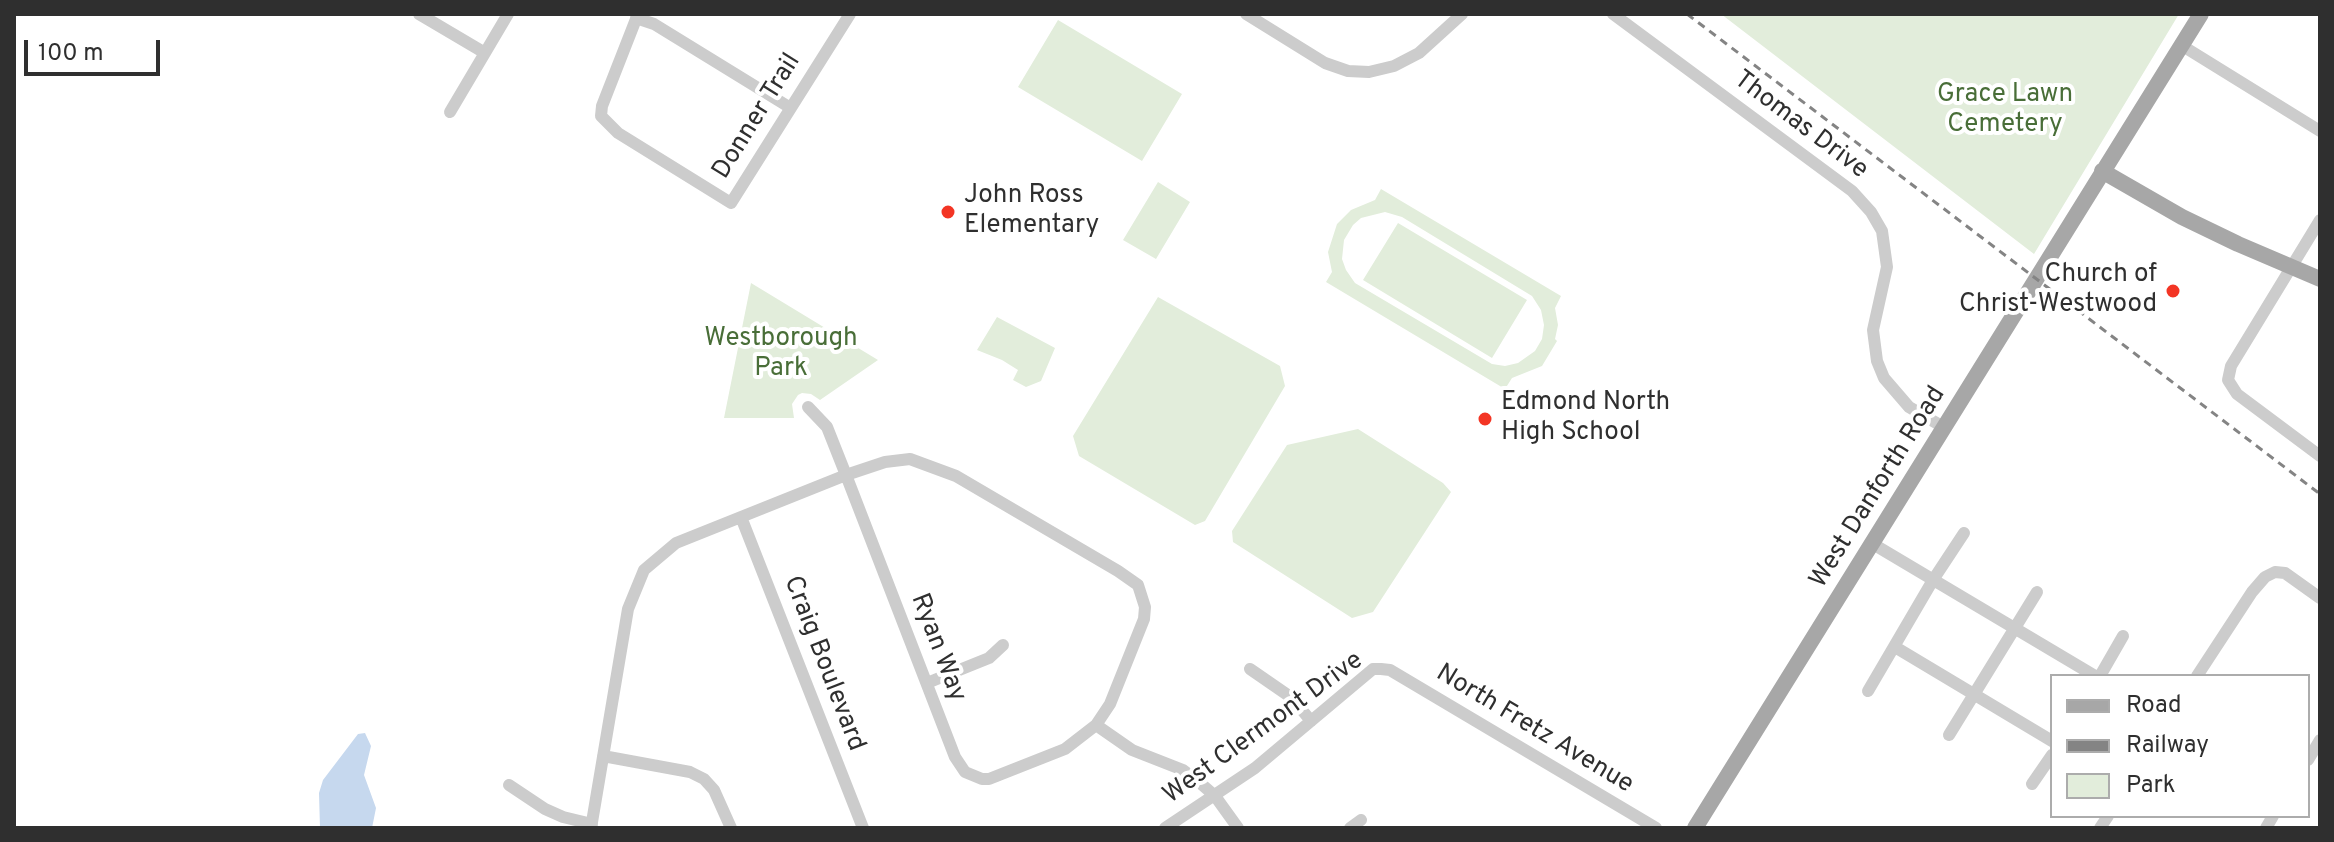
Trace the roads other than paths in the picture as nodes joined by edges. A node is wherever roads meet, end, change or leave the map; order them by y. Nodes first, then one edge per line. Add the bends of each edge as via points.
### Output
1 (419, 14) edge
2 (508, 14) edge
3 (850, 14) edge
4 (1246, 14) edge
5 (1462, 14) edge
6 (1613, 14) edge
7 (2201, 14) edge
8 (637, 16) edge
9 (2181, 45) junction
10 (485, 53) junction
11 (789, 107) junction
12 (450, 112) dead end
13 (2320, 131) edge
14 (2102, 171) junction
15 (2320, 220) edge
16 (2292, 266) junction
17 (2320, 279) edge
18 (808, 407) dead end
19 (1945, 428) junction
20 (2320, 456) edge
21 (846, 475) junction
22 (741, 517) junction
23 (1964, 533) dead end
24 (1873, 544) junction
25 (1933, 580) junction
26 (2037, 592) dead end
27 (2320, 598) edge
28 (2016, 627) junction
29 (2123, 636) dead end
30 (1003, 645) dead end
31 (1895, 647) junction
32 (1250, 669) dead end
33 (1390, 670) joint
34 (2095, 674) edge
35 (2099, 674) edge
36 (2198, 674) edge
37 (927, 683) junction
38 (1868, 691) dead end
39 (1974, 694) junction
40 (1311, 721) junction
41 (1096, 725) junction
42 (1949, 735) dead end
43 (2050, 740) edge
44 (603, 756) junction
45 (2050, 758) edge
46 (2032, 784) dead end
47 (509, 785) dead end
48 (1215, 796) junction
49 (592, 826) edge
50 (731, 828) edge
51 (863, 828) edge
52 (1165, 828) edge
53 (1238, 828) edge
54 (1656, 828) edge
55 (1695, 828) edge

1 - 10 street
2 - 10 street
3 - 11 street, Donner Trail
4 - 5 street via 1325,63 1369,72 1419,53
6 - 19 street, Thomas Drive via 1852,191 1871,212 1882,231 1887,267 1873,330 1877,361 1901,399
7 - 9 main road, West Danforth Road
8 - 11 street
8 - 11 street, Donner Trail via 601,116 618,133 731,203
9 - 13 street
9 - 14 main road, West Danforth Road
10 - 12 street
14 - 16 main road via 2182,217
14 - 19 main road, West Danforth Road
15 - 16 street
16 - 17 main road
16 - 20 street via 2231,366 2228,380 2237,394
18 - 21 street, Ryan Way via 827,427
19 - 24 main road, West Danforth Road
21 - 22 street
21 - 37 street, Ryan Way
21 - 41 street via 885,462 927,463 1138,585 1144,619 1110,704
22 - 44 street via 676,543 644,570 628,609
22 - 51 street, Craig Boulevard
23 - 25 street
24 - 25 street
24 - 55 main road, West Danforth Road
25 - 28 street
25 - 31 street
26 - 28 street
27 - 36 street via 2285,573 2265,577
28 - 34 street
28 - 39 street
29 - 35 street
30 - 37 street via 989,658
31 - 38 street
31 - 39 street
32 - 40 street via 1292,698
33 - 40 street, West Clermont Drive via 1373,669
33 - 54 street, North Fretz Avenue
37 - 41 street, Ryan Way via 959,765 982,779 1065,749
39 - 42 street
39 - 43 street
40 - 48 street, West Clermont Drive
41 - 48 street via 1132,750 1183,770
44 - 49 street
44 - 50 street via 674,768 704,779
45 - 46 street
47 - 49 street via 545,809
48 - 52 street, West Clermont Drive
48 - 53 street

